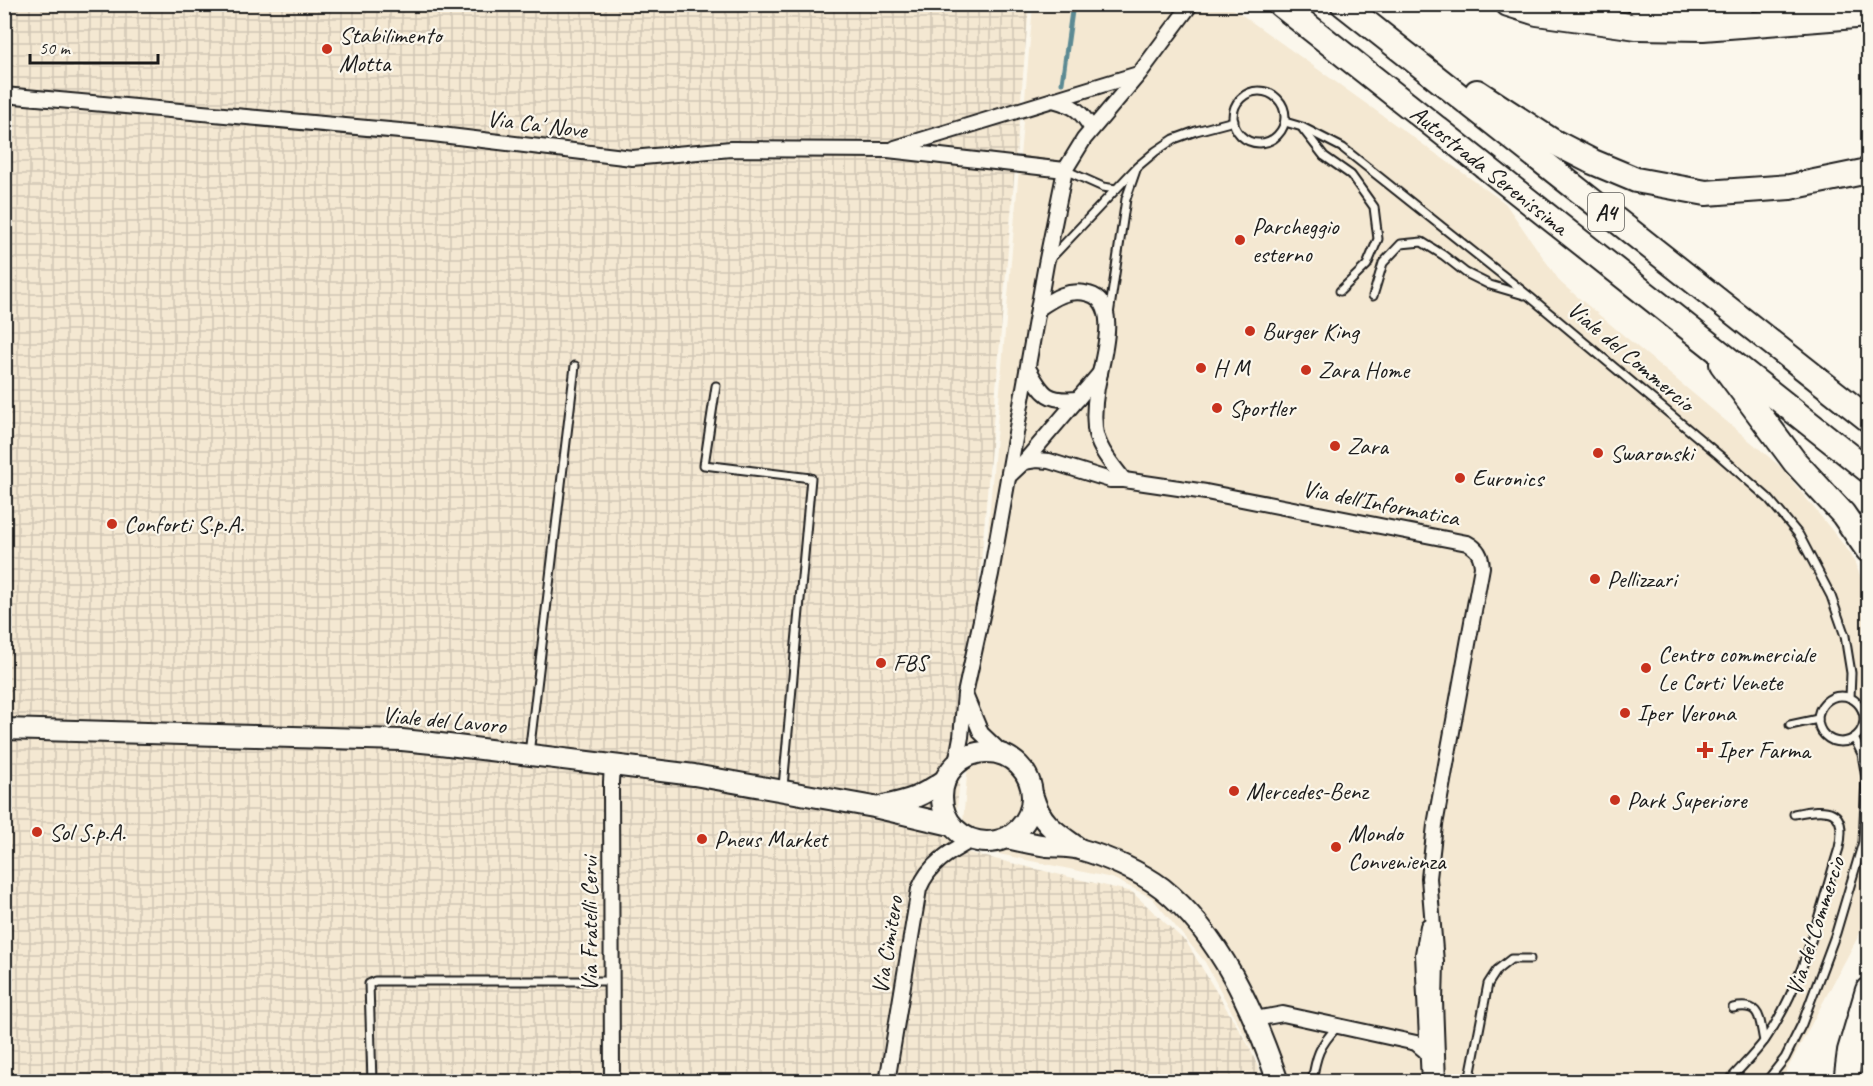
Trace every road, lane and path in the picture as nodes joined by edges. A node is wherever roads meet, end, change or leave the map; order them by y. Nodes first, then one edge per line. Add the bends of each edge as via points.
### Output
1 (1191, 4) edge
2 (1280, 4) edge
3 (1343, 4) edge
4 (1508, 4) edge
5 (1639, 4) edge
6 (1742, 4) edge
7 (1869, 15) edge
8 (1377, 31) junction
9 (1139, 74) junction
10 (4, 95) edge
11 (1053, 100) junction
12 (1233, 122) junction
13 (1285, 122) junction
14 (1302, 127) junction
15 (1092, 129) junction
16 (888, 150) junction
17 (1137, 167) junction
18 (1065, 170) junction
19 (1869, 171) edge
20 (1116, 189) junction
21 (1046, 264) junction
22 (1340, 291) dead end
23 (1373, 296) dead end
24 (1530, 297) junction
25 (1038, 309) junction
26 (1108, 324) junction
27 (1702, 338) junction
28 (575, 366) dead end
29 (1028, 368) junction
30 (1100, 373) junction
31 (716, 386) dead end
32 (1078, 399) junction
33 (1869, 419) edge
34 (1024, 462) junction
35 (1869, 470) edge
36 (1008, 477) junction
37 (1124, 480) junction
38 (1869, 550) edge
39 (965, 693) junction
40 (1850, 698) junction
41 (1818, 719) junction
42 (1790, 725) dead end
43 (4, 729) edge
44 (1854, 738) junction
45 (529, 754) junction
46 (1003, 754) junction
47 (956, 763) junction
48 (612, 765) junction
49 (945, 780) junction
50 (783, 790) junction
51 (1033, 797) junction
52 (874, 807) junction
53 (1794, 814) dead end
54 (951, 825) junction
55 (1007, 838) junction
56 (972, 840) junction
57 (1078, 848) junction
58 (1431, 912) junction
59 (1530, 958) dead end
60 (612, 981) junction
61 (1869, 990) edge
62 (1733, 1008) dead end
63 (1256, 1019) junction
64 (1337, 1027) junction
65 (1764, 1041) junction
66 (1428, 1053) junction
67 (372, 1082) edge
68 (612, 1082) edge
69 (888, 1082) edge
70 (1278, 1082) edge
71 (1312, 1082) edge
72 (1429, 1082) edge
73 (1438, 1082) edge
74 (1469, 1082) edge
75 (1728, 1082) edge
76 (1766, 1082) edge
77 (1846, 1082) edge

1 - 9 street
2 - 27 highway, Autostrada Serenissima / A4
3 - 8 highway, Autostrada Serenissima / A4
4 - 7 highway via 1537,14 1637,27 1703,28
5 - 6 highway
8 - 19 highway, A4 via 1552,141 1636,180 1706,193 1790,187
8 - 33 highway, Autostrada Serenissima / A4
9 - 11 street
9 - 15 street
10 - 16 street, Via Ca' Nove via 433,134 632,158 730,149
11 - 15 street via 1077,108
11 - 16 street
12 - 13 lane via 1246,139 1264,143 1280,133
12 - 13 lane via 1239,100 1258,91 1269,92 1280,100
12 - 17 lane via 1174,139
13 - 14 lane, Viale del Commercio
14 - 22 lane via 1324,156 1351,175 1374,207 1378,239 1367,265
14 - 24 lane, Viale del Commercio via 1343,148
15 - 18 street
16 - 18 street, Via Ca' Nove
17 - 20 lane
17 - 26 lane via 1126,199
18 - 20 lane
18 - 21 street
20 - 21 lane
21 - 25 street
23 - 24 lane via 1383,263 1401,244 1422,242 1466,273
24 - 40 lane, Viale del Commercio via 1769,499 1799,535 1832,596 1845,636 1851,673
25 - 26 street via 1068,293 1092,294 1105,307
25 - 29 street
26 - 30 street
27 - 35 highway, Autostrada Serenissima / A4
27 - 38 highway, A4 via 1795,462 1843,514
28 - 45 lane
29 - 32 street via 1051,398
29 - 36 street
30 - 32 street
30 - 37 street via 1095,431 1101,448
31 - 50 lane via 704,465 811,478
32 - 34 street
34 - 36 street
34 - 37 street, Via dell'Informatica via 1049,461 1110,480
36 - 39 street
37 - 58 street, Via dell'Informatica via 1252,501 1467,543 1476,548 1482,567 1435,825 1429,878
39 - 46 street via 981,733
39 - 47 street
40 - 41 lane via 1832,698 1823,705
40 - 44 lane via 1861,708 1865,720
41 - 42 lane
41 - 44 lane via 1828,738 1841,742
43 - 45 street, Viale del Lavoro via 402,740
44 - 76 lane, Via del Commercio via 1862,754 1866,778 1863,842 1836,933 1802,1024 1785,1058
45 - 48 street, Viale del Lavoro
46 - 47 street via 978,752
46 - 51 street via 1025,771
47 - 49 street, Viale del Lavoro
48 - 50 street, Viale del Lavoro
48 - 60 street, Via Fratelli Cervi
49 - 52 street, Viale del Lavoro via 912,800
49 - 54 street via 944,811
50 - 52 street, Viale del Lavoro
51 - 55 street via 1026,821
51 - 57 street via 1038,812 1054,831
52 - 54 street, Viale del Lavoro
53 - 65 lane via 1827,810 1835,814 1842,835 1800,973
54 - 56 street, Viale del Lavoro
55 - 56 street via 984,843
55 - 57 street
56 - 69 street, Via Cimitero via 938,861 919,889
57 - 63 street via 1142,875 1182,907 1229,970
58 - 66 street, Via dell'Informatica via 1423,954
58 - 73 street, Via dell'Informatica
59 - 74 lane via 1511,958 1488,984
60 - 67 lane via 375,981 369,984
60 - 68 street, Via Fratelli Cervi
61 - 77 highway via 1850,1051
62 - 65 lane via 1753,1008
63 - 64 street via 1283,1014
63 - 70 street
64 - 66 street via 1416,1043
64 - 71 lane via 1316,1056
65 - 75 lane
66 - 72 street, Via dell'Informatica

